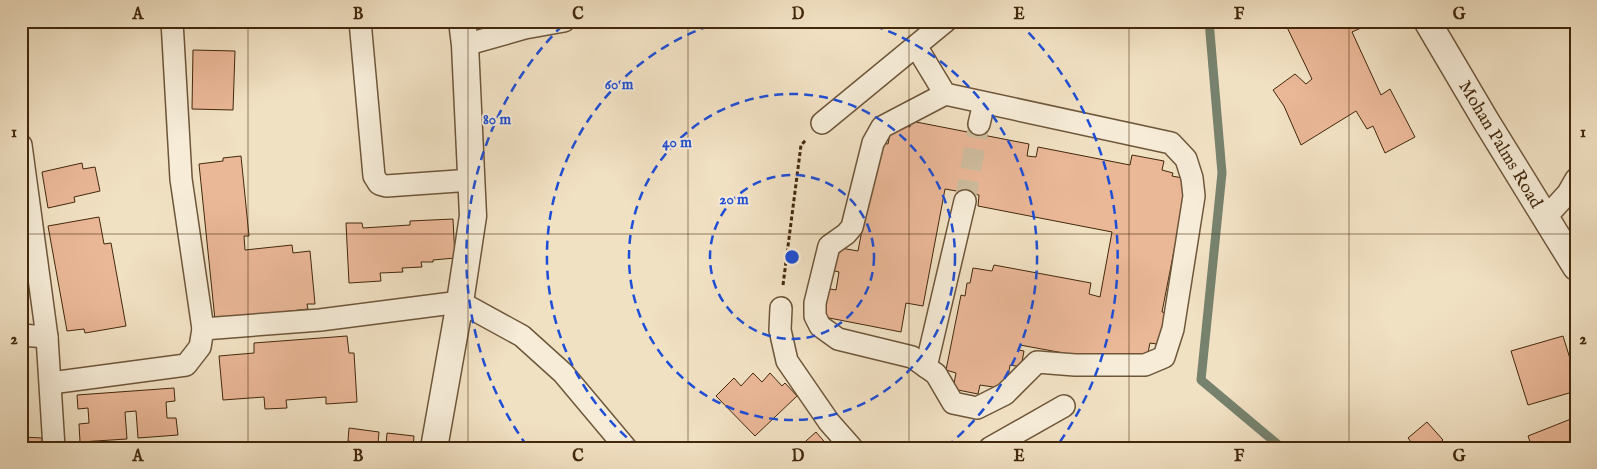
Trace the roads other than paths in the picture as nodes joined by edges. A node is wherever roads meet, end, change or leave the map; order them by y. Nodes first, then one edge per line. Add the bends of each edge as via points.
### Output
1 (172, 21) edge
2 (360, 21) edge
3 (564, 21) edge
4 (946, 21) edge
5 (1427, 21) edge
6 (464, 33) edge
7 (916, 46) junction
8 (945, 94) junction
9 (984, 103) junction
10 (822, 123) road end
11 (979, 124) tunnel mouth
12 (22, 154) edge
13 (1576, 179) edge
14 (472, 180) junction
15 (965, 201) tunnel mouth
16 (1546, 217) junction
17 (1576, 267) edge
18 (460, 302) junction
19 (781, 308) road end
20 (203, 330) junction
21 (21, 335) edge
22 (48, 337) junction
23 (926, 367) junction
24 (51, 382) junction
25 (1064, 406) dead end
26 (54, 448) edge
27 (434, 448) edge
28 (626, 448) edge
29 (852, 448) edge
30 (990, 448) edge

1 - 20 street via 181,179
2 - 14 street via 374,176 379,184
3 - 6 street
4 - 7 street
5 - 16 street, Mohan Palms Road
6 - 14 street
7 - 8 street
7 - 10 street
8 - 9 street
8 - 23 street via 882,127 873,143 852,227 830,246 815,303 815,316 820,326 838,338 912,358
9 - 11 street
9 - 23 street via 1171,143 1186,159 1194,196 1173,329 1164,357 1145,365 1038,362 1005,394 977,408 953,403 936,374
12 - 22 street
13 - 16 street
14 - 18 street via 472,216
15 - 23 street
16 - 17 street, Mohan Palms Road
18 - 20 street via 320,320
18 - 27 street
18 - 28 street via 522,336 563,373
19 - 29 street via 780,330 787,361
20 - 24 street via 200,347 186,365
21 - 22 street
22 - 24 street
24 - 26 street
25 - 30 street

